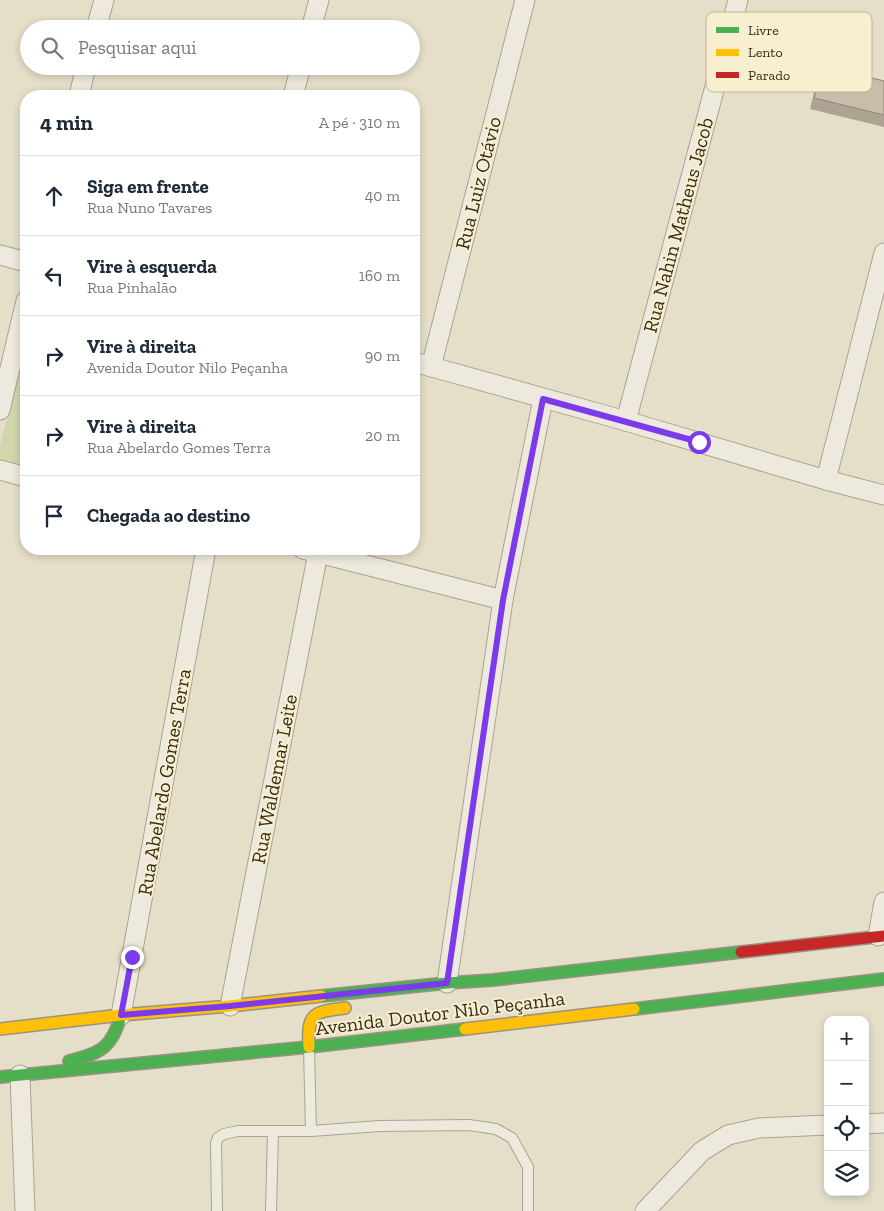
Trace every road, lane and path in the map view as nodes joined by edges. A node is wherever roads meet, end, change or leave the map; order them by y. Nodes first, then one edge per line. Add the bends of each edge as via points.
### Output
1 (104, 0) edge
2 (319, 0) edge
3 (525, 0) edge
4 (98, 20) edge
5 (313, 20) edge
6 (84, 75) edge
7 (299, 75) edge
8 (80, 90) edge
9 (295, 90) edge
10 (714, 92) edge
11 (884, 253) edge
12 (0, 255) edge
13 (20, 260) edge
14 (20, 326) edge
15 (423, 365) edge
16 (543, 399) junction
17 (0, 410) edge
18 (626, 421) junction
19 (0, 470) edge
20 (20, 475) edge
21 (826, 480) junction
22 (884, 495) edge
23 (205, 555) edge
24 (309, 555) edge
25 (326, 555) edge
26 (503, 600) junction
27 (884, 902) edge
28 (881, 936) edge
29 (884, 979) edge
30 (447, 983) junction
31 (410, 997) dead end
32 (230, 1006) junction
33 (356, 1006) dead end
34 (121, 1015) junction
35 (0, 1028) edge
36 (308, 1047) junction
37 (20, 1075) junction
38 (0, 1077) edge
39 (884, 1123) edge
40 (869, 1124) edge
41 (824, 1125) edge
42 (273, 1131) junction
43 (311, 1131) junction
44 (25, 1211) edge
45 (217, 1211) edge
46 (271, 1211) edge
47 (528, 1211) edge
48 (645, 1211) edge

1 - 4 street
2 - 5 street
3 - 15 street, Rua Luiz Otávio
6 - 8 street
7 - 9 street
10 - 18 street, Rua Nahin Matheus Jacob
11 - 21 street
12 - 13 street
14 - 17 street
15 - 16 street
16 - 18 street
16 - 26 street
18 - 21 street
19 - 20 street
21 - 22 street
23 - 34 street, Rua Abelardo Gomes Terra
24 - 32 street, Rua Waldemar Leite
25 - 26 street
26 - 30 street
27 - 28 street
28 - 30 main road, Avenida Doutor Nilo Peçanha
29 - 36 main road, Avenida Doutor Nilo Peçanha
30 - 31 main road
30 - 32 main road, Avenida Doutor Nilo Peçanha
32 - 34 main road, Avenida Doutor Nilo Peçanha
33 - 36 main road via 319,1011 311,1017
34 - 35 main road, Avenida Doutor Nilo Peçanha
34 - 37 main road via 113,1038 102,1049 90,1056
36 - 37 main road, Avenida Doutor Nilo Peçanha
36 - 43 lane
37 - 38 main road, Avenida Doutor Nilo Peçanha
37 - 44 street
39 - 40 street
41 - 48 street via 759,1128 728,1135 702,1151
42 - 43 lane
42 - 45 lane via 238,1131 218,1138
42 - 46 lane
43 - 47 lane via 469,1125 496,1129 512,1138 528,1167

